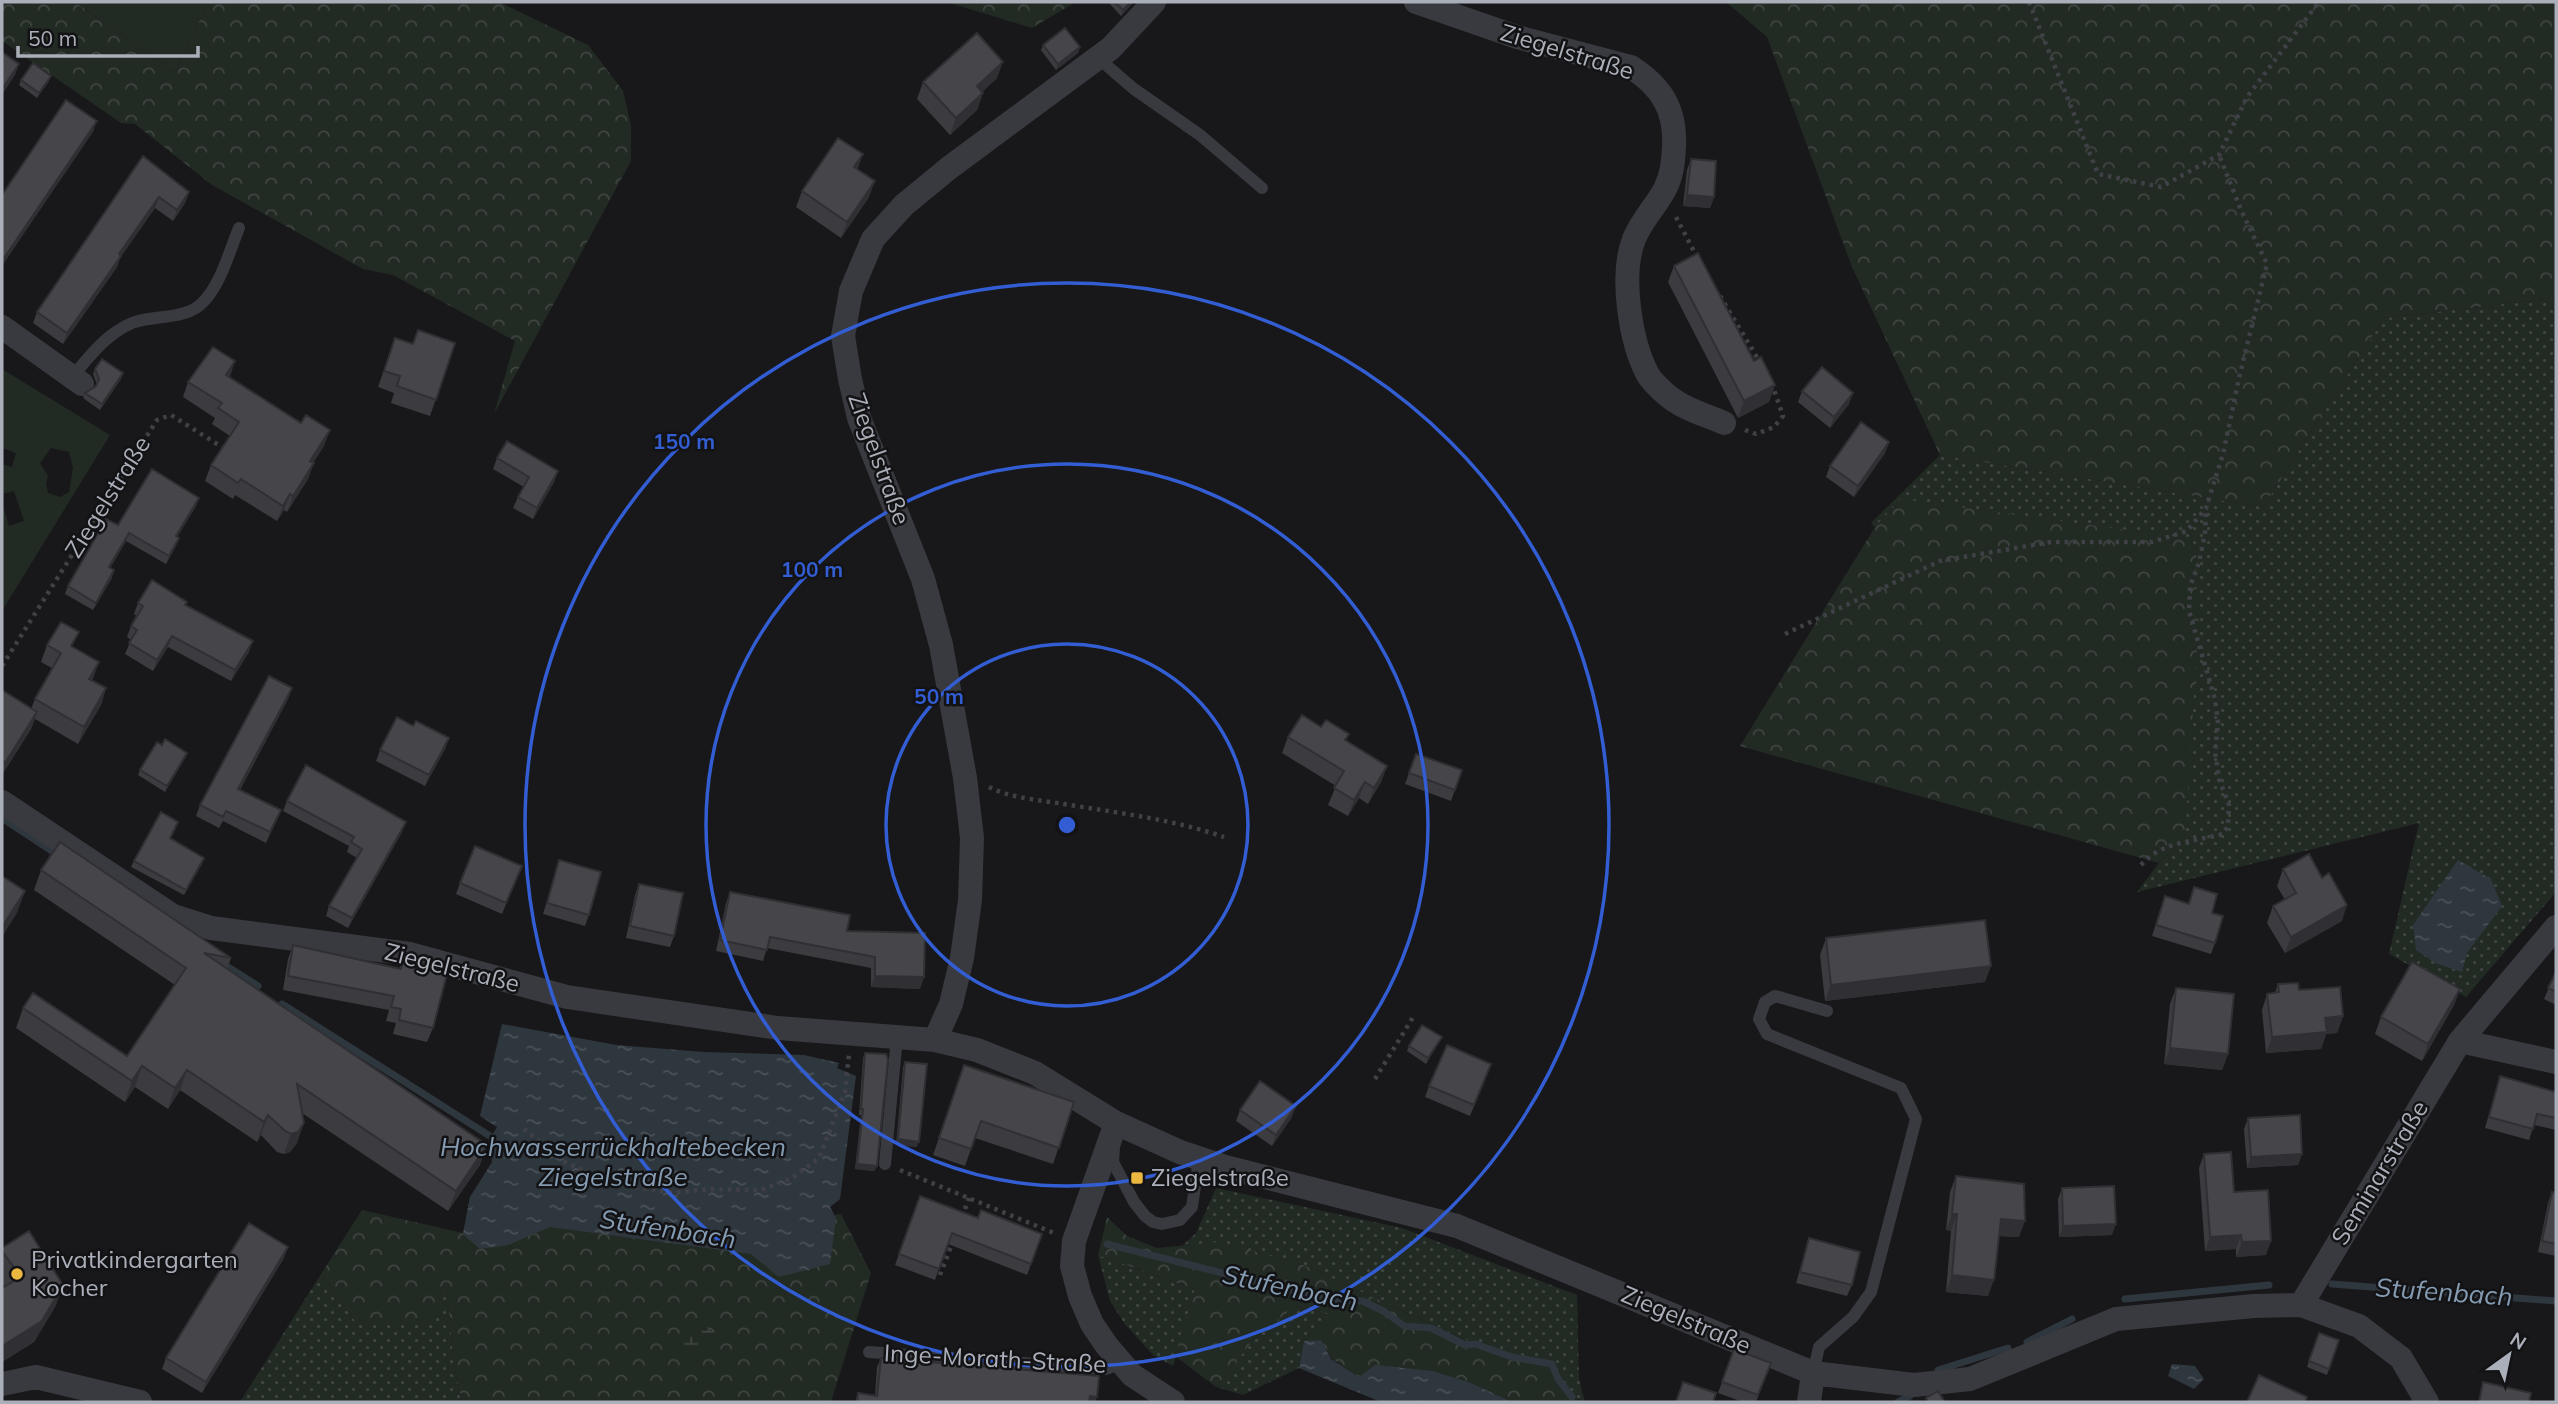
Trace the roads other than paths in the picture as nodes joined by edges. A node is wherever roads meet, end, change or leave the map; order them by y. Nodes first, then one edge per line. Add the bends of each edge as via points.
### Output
1 (1154, 2) edge
2 (1416, 2) edge
3 (1098, 58) junction
4 (1262, 188) dead end
5 (239, 228) dead end
6 (2, 327) edge
7 (77, 380) joint
8 (1724, 422) road end
9 (2, 802) edge
10 (2556, 927) edge
11 (1827, 1011) dead end
12 (897, 1037) junction
13 (935, 1040) junction
14 (2460, 1041) junction
15 (2556, 1062) edge
16 (1116, 1124) junction
17 (1199, 1159) junction
18 (885, 1164) road end
19 (2301, 1305) junction
20 (869, 1352) dead end
21 (1121, 1363) junction
22 (1813, 1373) junction
23 (2, 1384) edge
24 (140, 1402) edge
25 (1173, 1402) edge
26 (1809, 1402) edge
27 (2427, 1402) edge

1 - 3 street, Ziegelstraße
2 - 8 street, Ziegelstraße via 1517,37 1631,67 1660,92 1672,113 1672,172 1634,238 1627,265 1628,302 1649,376 1676,402
3 - 4 lane
3 - 13 street, Ziegelstraße via 949,168 881,230 851,291 843,336 859,418 923,579 941,645 965,778 972,838 970,900 951,1004
5 - 7 lane via 200,305 119,330 105,339
6 - 7 street
9 - 12 street, Ziegelstraße via 173,916 211,928 410,954 566,997 778,1028
10 - 14 street, Seminarstraße
11 - 22 lane via 1775,996 1765,1002 1759,1019 1767,1034 1901,1088 1916,1119 1871,1292 1853,1317 1819,1347
12 - 13 street, Ziegelstraße
12 - 18 lane
13 - 16 street, Ziegelstraße via 977,1050 1035,1073
14 - 15 street
14 - 19 street, Seminarstraße
16 - 17 street, Ziegelstraße
16 - 17 lane via 1113,1162 1141,1212 1153,1222 1180,1220 1192,1207
16 - 21 street, Inge-Morath-Straße via 1074,1241 1072,1266 1092,1324
17 - 22 street, Ziegelstraße via 1457,1226
19 - 22 street, Ziegelstraße via 2116,1319 1970,1380 1914,1385
19 - 27 street, Ziegelstraße via 2359,1326 2401,1357
20 - 21 lane, Inge-Morath-Straße via 1106,1369
21 - 25 street, Inge-Morath-Straße
22 - 26 street
23 - 24 street via 36,1377

